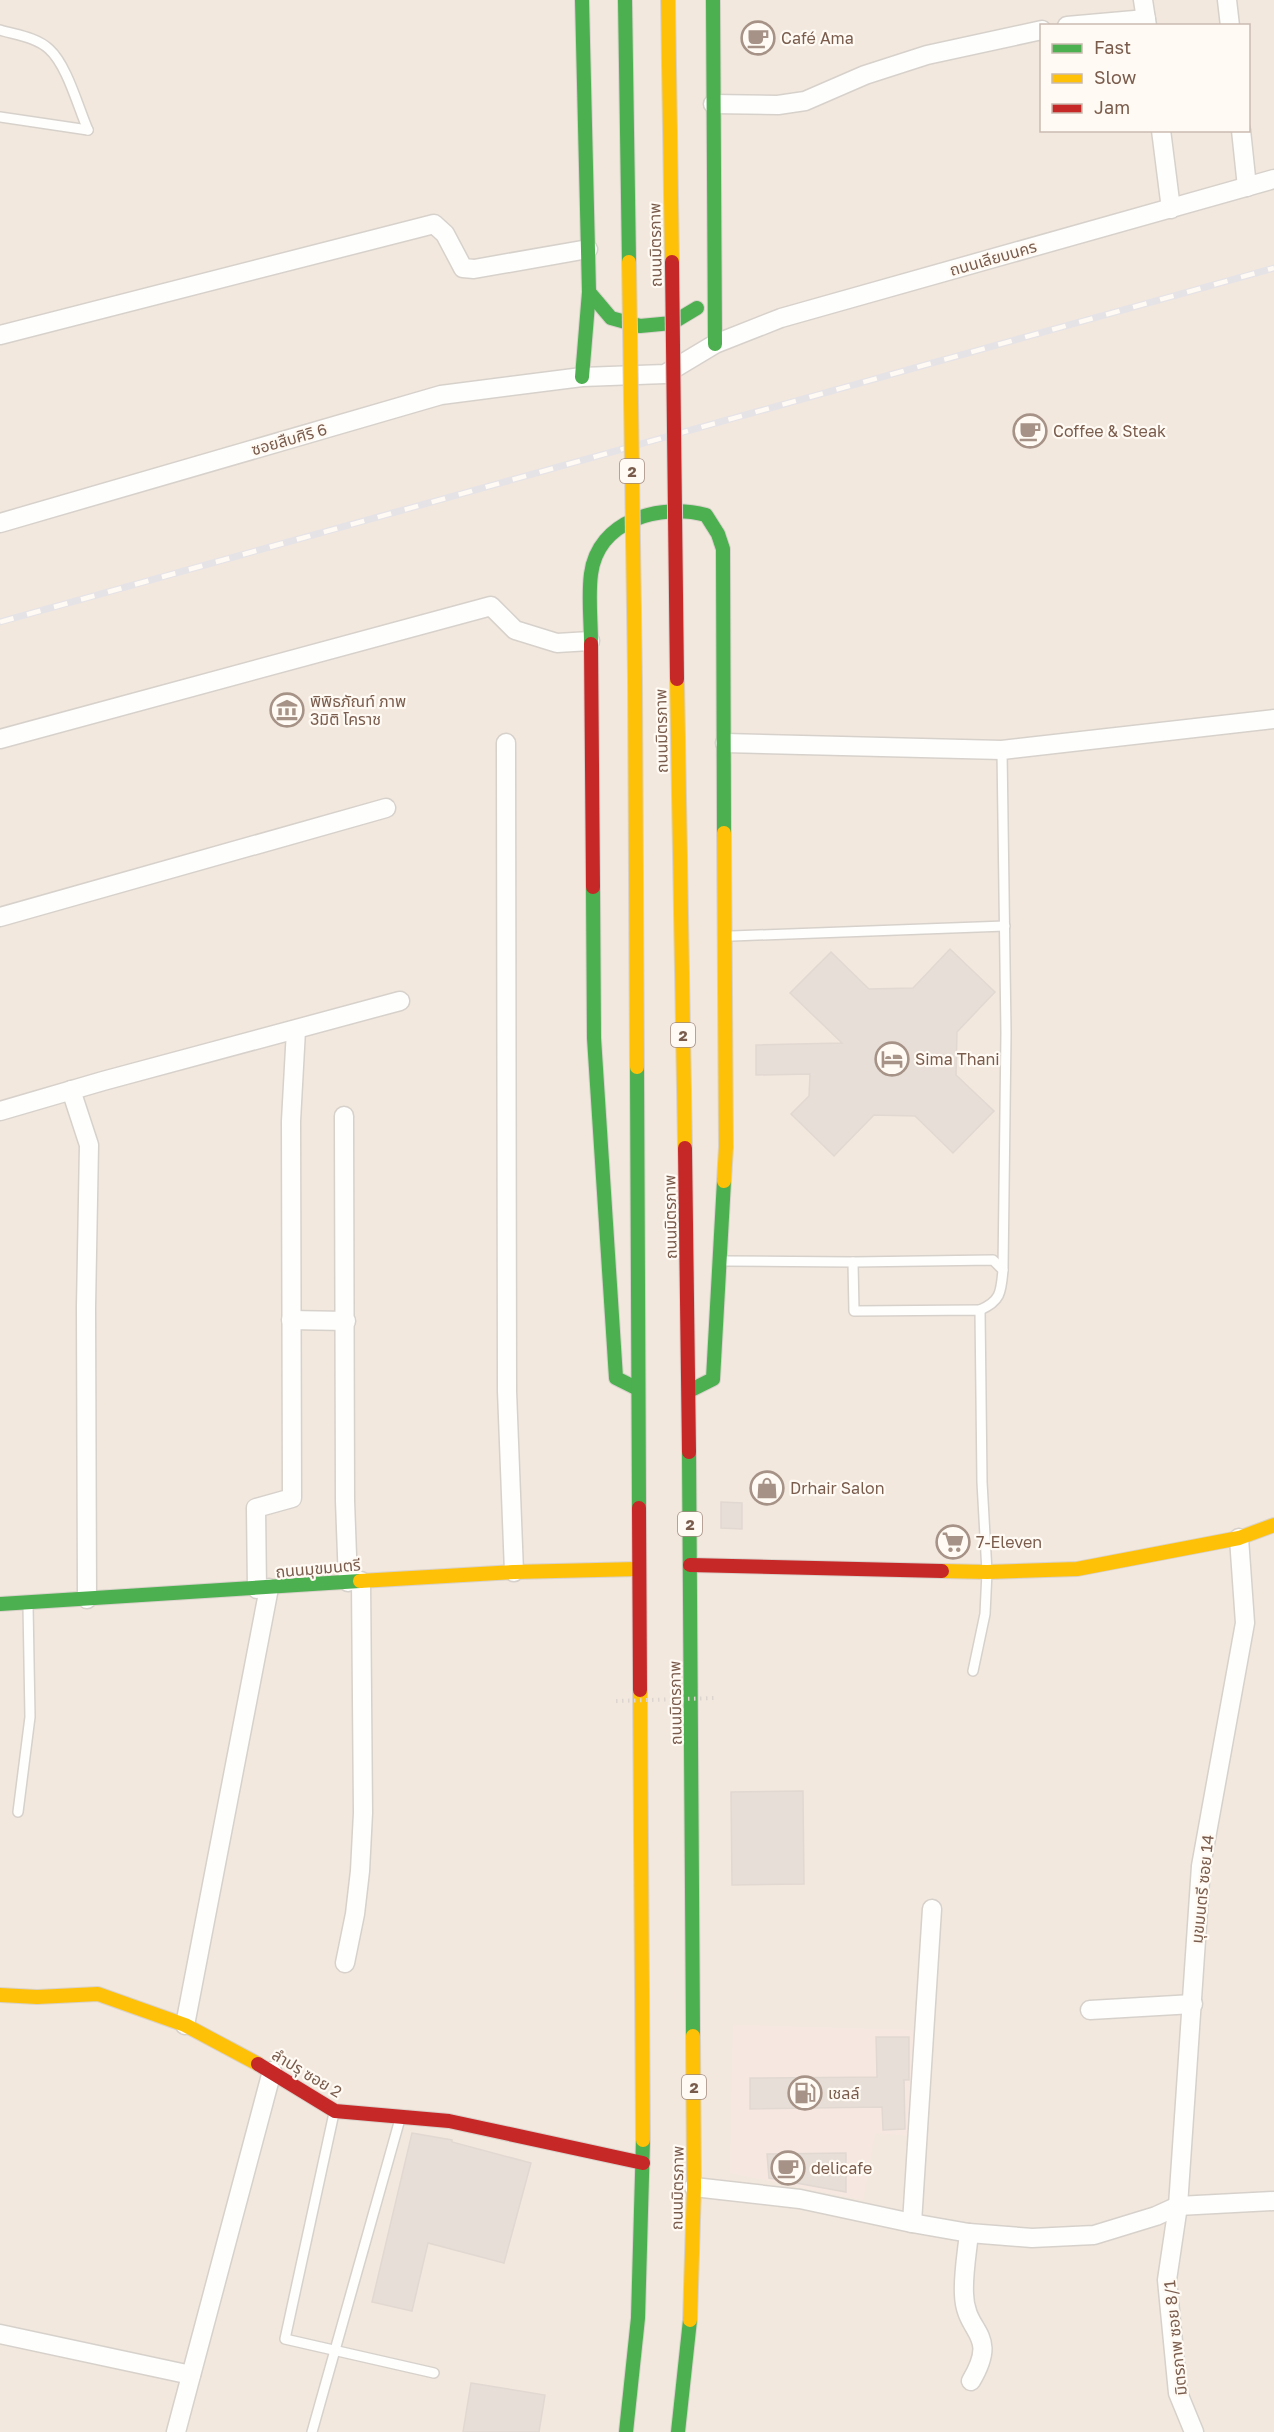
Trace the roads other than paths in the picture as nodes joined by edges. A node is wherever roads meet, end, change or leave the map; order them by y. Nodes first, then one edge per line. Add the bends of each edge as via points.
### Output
1 (582, 0) edge
2 (625, 0) edge
3 (668, 0) edge
4 (713, 0) edge
5 (1143, 0) edge
6 (1227, 0) edge
7 (1146, 22) edge
8 (1106, 24) edge
9 (1230, 24) edge
10 (0, 30) edge
11 (1040, 30) edge
12 (713, 104) junction
13 (0, 117) edge
14 (1161, 132) edge
15 (1241, 132) edge
16 (1274, 179) edge
17 (1247, 187) junction
18 (1171, 209) junction
19 (588, 249) junction
20 (714, 288) junction
21 (589, 292) junction
22 (0, 335) edge
23 (714, 344) junction
24 (582, 377) junction
25 (0, 523) edge
26 (590, 641) junction
27 (1274, 719) edge
28 (0, 739) edge
29 (506, 743) dead end
30 (725, 743) junction
31 (1002, 750) junction
32 (386, 808) dead end
33 (0, 917) edge
34 (1005, 926) junction
35 (726, 936) junction
36 (400, 1001) dead end
37 (296, 1030) junction
38 (71, 1090) junction
39 (0, 1111) edge
40 (344, 1116) dead end
41 (720, 1261) junction
42 (853, 1262) junction
43 (1003, 1270) junction
44 (980, 1310) junction
45 (291, 1320) junction
46 (346, 1321) junction
47 (638, 1389) junction
48 (689, 1390) junction
49 (1274, 1525) edge
50 (1239, 1538) junction
51 (690, 1565) junction
52 (638, 1569) junction
53 (514, 1572) junction
54 (987, 1572) junction
55 (355, 1581) junction
56 (263, 1589) junction
57 (87, 1599) junction
58 (28, 1603) junction
59 (0, 1604) edge
60 (973, 1671) dead end
61 (18, 1812) dead end
62 (932, 1909) dead end
63 (345, 1963) dead end
64 (0, 1995) edge
65 (1192, 2004) junction
66 (1090, 2010) dead end
67 (185, 2025) junction
68 (272, 2071) junction
69 (335, 2111) junction
70 (400, 2116) junction
71 (643, 2163) junction
72 (694, 2187) junction
73 (1274, 2200) edge
74 (1178, 2206) junction
75 (912, 2223) junction
76 (969, 2233) junction
77 (0, 2334) edge
78 (334, 2351) junction
79 (434, 2373) dead end
80 (191, 2375) junction
81 (970, 2381) dead end
82 (176, 2432) edge
83 (312, 2432) edge
84 (626, 2432) edge
85 (678, 2432) edge
86 (1194, 2432) edge

1 - 19 main road
2 - 47 main road, ถนนมิตรภาพ / 2, bridge via 635,680
3 - 48 main road, ถนนมิตรภาพ / 2, bridge
4 - 12 main road
5 - 7 street
6 - 9 street
7 - 8 street
10 - 13 lane via 49,49 62,66 88,130
11 - 12 street via 927,55 806,101 778,105
12 - 20 main road
14 - 18 street
15 - 17 street
16 - 17 street, ถนนเลียบนคร
17 - 18 street, ถนนเลียบนคร
18 - 23 street, ถนนเลียบนคร via 781,318
19 - 21 main road
19 - 22 street via 463,268 445,234 434,224
20 - 21 main road via 698,307 672,323 640,326 611,318
20 - 23 main road
21 - 24 main road
23 - 24 street, ถนนเลียบนคร via 665,374
24 - 25 street, ซอยสืบศิริ 6 via 441,395
26 - 28 street via 557,643 515,630 491,606
26 - 30 main road via 591,574 600,546 618,527 645,515 687,510 706,515 723,549
26 - 47 main road via 594,1038 615,1378
27 - 31 street
29 - 53 street via 507,1379
30 - 31 street
30 - 35 main road
31 - 34 lane
32 - 33 street
34 - 35 lane
34 - 43 lane
35 - 41 main road via 726,1147
36 - 37 street
37 - 38 street
37 - 45 street via 291,1121
38 - 39 street
38 - 57 street via 89,1145
40 - 46 street
41 - 42 lane
41 - 48 main road via 713,1379
42 - 43 lane via 993,1260
42 - 44 lane via 854,1311
43 - 44 lane via 1002,1287 994,1304
44 - 54 lane
45 - 46 street
45 - 56 street via 292,1498 256,1508
46 - 55 street via 345,1501
47 - 52 main road, ถนนมิตรภาพ / 2
48 - 51 main road, ถนนมิตรภาพ / 2
49 - 50 main road
50 - 54 main road via 1077,1569
50 - 65 street, มุขมนตรี ซอย 14 via 1245,1623 1201,1866
51 - 54 main road
51 - 72 main road, ถนนมิตรภาพ / 2
52 - 53 main road, ถนนมุขมนตรี
52 - 71 main road, ถนนมิตรภาพ / 2
53 - 55 main road, ถนนมุขมนตรี
54 - 60 lane via 985,1614
55 - 56 main road, ถนนมุขมนตรี
55 - 63 street via 363,1813 355,1914
56 - 57 main road, ถนนมุขมนตรี
56 - 67 street
57 - 58 main road, ถนนมุขมนตรี
58 - 59 main road, ถนนมุขมนตรี
58 - 61 lane via 30,1717
62 - 75 street
64 - 67 main road, ลำปรุ ซอย 2 via 98,1994
65 - 66 street
65 - 74 street, มุขมนตรี ซอย 14
67 - 68 main road, ลำปรุ ซอย 2
68 - 69 main road, ลำปรุ ซอย 2
68 - 80 street
69 - 70 main road, ลำปรุ ซอย 2
69 - 78 lane via 285,2339
70 - 71 main road, ลำปรุ ซอย 2 via 449,2121
70 - 78 lane
71 - 84 main road, ถนนมิตรภาพ / 2 via 638,2318
72 - 75 street via 800,2199
72 - 85 main road, ถนนมิตรภาพ / 2 via 690,2322
73 - 74 street
74 - 76 street via 1094,2235 1032,2238
74 - 86 street, มิตรภาพ ซอย 8/1 via 1167,2280 1178,2393
75 - 76 street
76 - 81 street via 964,2294 984,2350 981,2364
77 - 80 street
78 - 79 lane
78 - 83 lane
80 - 82 street

